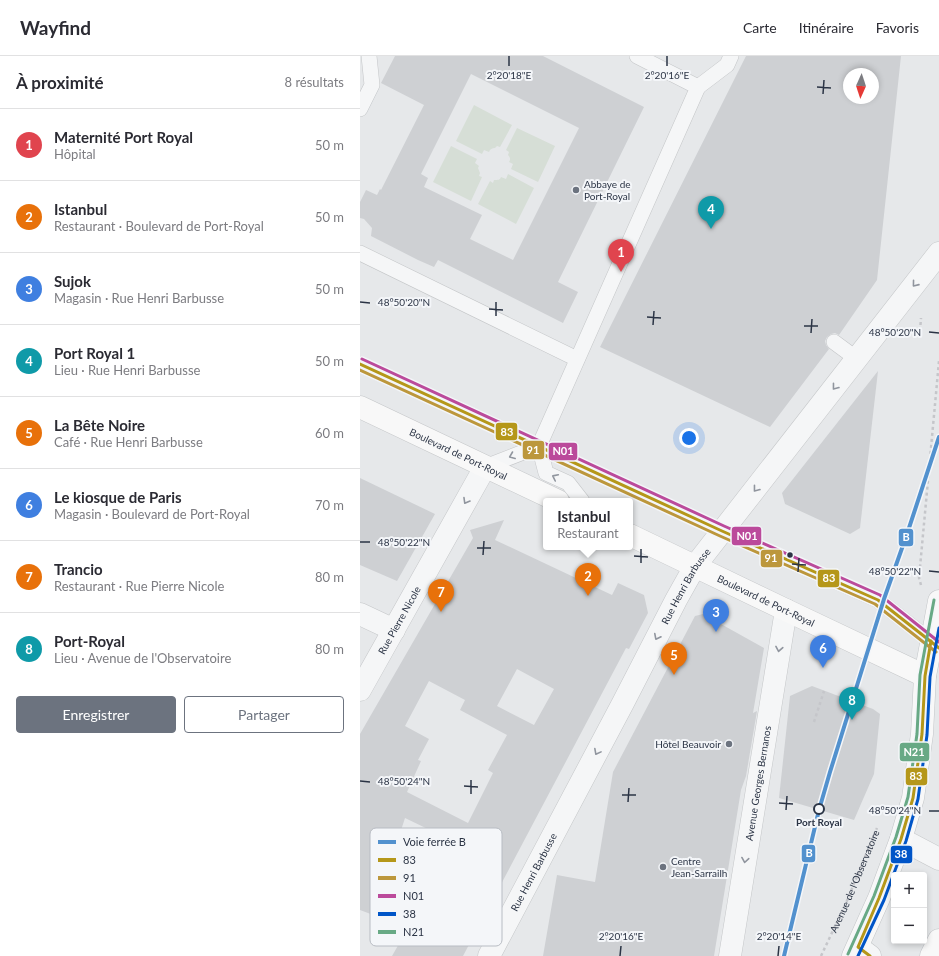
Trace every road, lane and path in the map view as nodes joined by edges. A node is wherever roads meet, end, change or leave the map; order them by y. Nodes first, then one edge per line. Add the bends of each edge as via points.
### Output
1 (369, 56) edge
2 (637, 56) edge
3 (732, 56) edge
4 (698, 88) junction
5 (360, 109) edge
6 (360, 253) edge
7 (939, 253) edge
8 (921, 316) dead end
9 (920, 331) dead end
10 (834, 342) dead end
11 (577, 359) junction
12 (857, 359) junction
13 (939, 361) edge
14 (360, 364) edge
15 (360, 407) edge
16 (539, 446) junction
17 (485, 467) junction
18 (552, 498) edge
19 (580, 498) edge
20 (722, 531) junction
21 (633, 536) edge
22 (695, 566) junction
23 (919, 578) dead end
24 (939, 601) edge
25 (786, 610) junction
26 (360, 614) edge
27 (394, 630) junction
28 (936, 648) edge
29 (932, 680) edge
30 (360, 690) edge
31 (824, 691) dead end
32 (814, 722) dead end
33 (878, 825) dead end
34 (901, 839) junction
35 (939, 859) edge
36 (502, 932) edge
37 (939, 940) edge
38 (494, 946) edge
39 (823, 951) junction
40 (860, 953) edge
41 (489, 956) edge
42 (730, 956) edge
43 (820, 956) edge
44 (825, 956) edge
45 (931, 956) edge

1 - 5 lane via 372,85
2 - 4 lane
3 - 4 lane via 727,65
4 - 11 lane
6 - 11 lane
7 -> 12 street, Rue Henri Barbusse
8 - 9 path
10 - 12 lane
11 - 16 lane
12 -> 20 street, Rue Henri Barbusse
13 - 23 path
14 - 16 lane
15 - 17 main road, Boulevard de Port-Royal
16 -> 17 lane
19 -> 16 lane via 568,484 546,473
16 - 20 lane
17 - 18 main road, Boulevard de Port-Royal
17 -> 27 street, Rue Pierre Nicole
20 - 22 street, Rue Henri Barbusse
20 - 28 lane via 878,600
21 - 22 main road, Boulevard de Port-Royal
22 - 25 main road, Boulevard de Port-Royal
22 -> 36 street, Rue Henri Barbusse
24 - 28 main road
25 - 29 main road, Boulevard de Port-Royal
25 -> 42 street, Avenue Georges Bernanos
26 - 27 street
27 - 30 street, Rue Pierre Nicole
28 - 29 main road
29 - 34 main road via 913,798
31 - 32 path
33 - 39 path, Avenue de l'Observatoire
34 - 35 street
34 - 40 main road
37 - 45 main road
38 -> 41 street, Rue Henri Barbusse
39 - 43 path, Avenue de l'Observatoire
39 - 44 path

